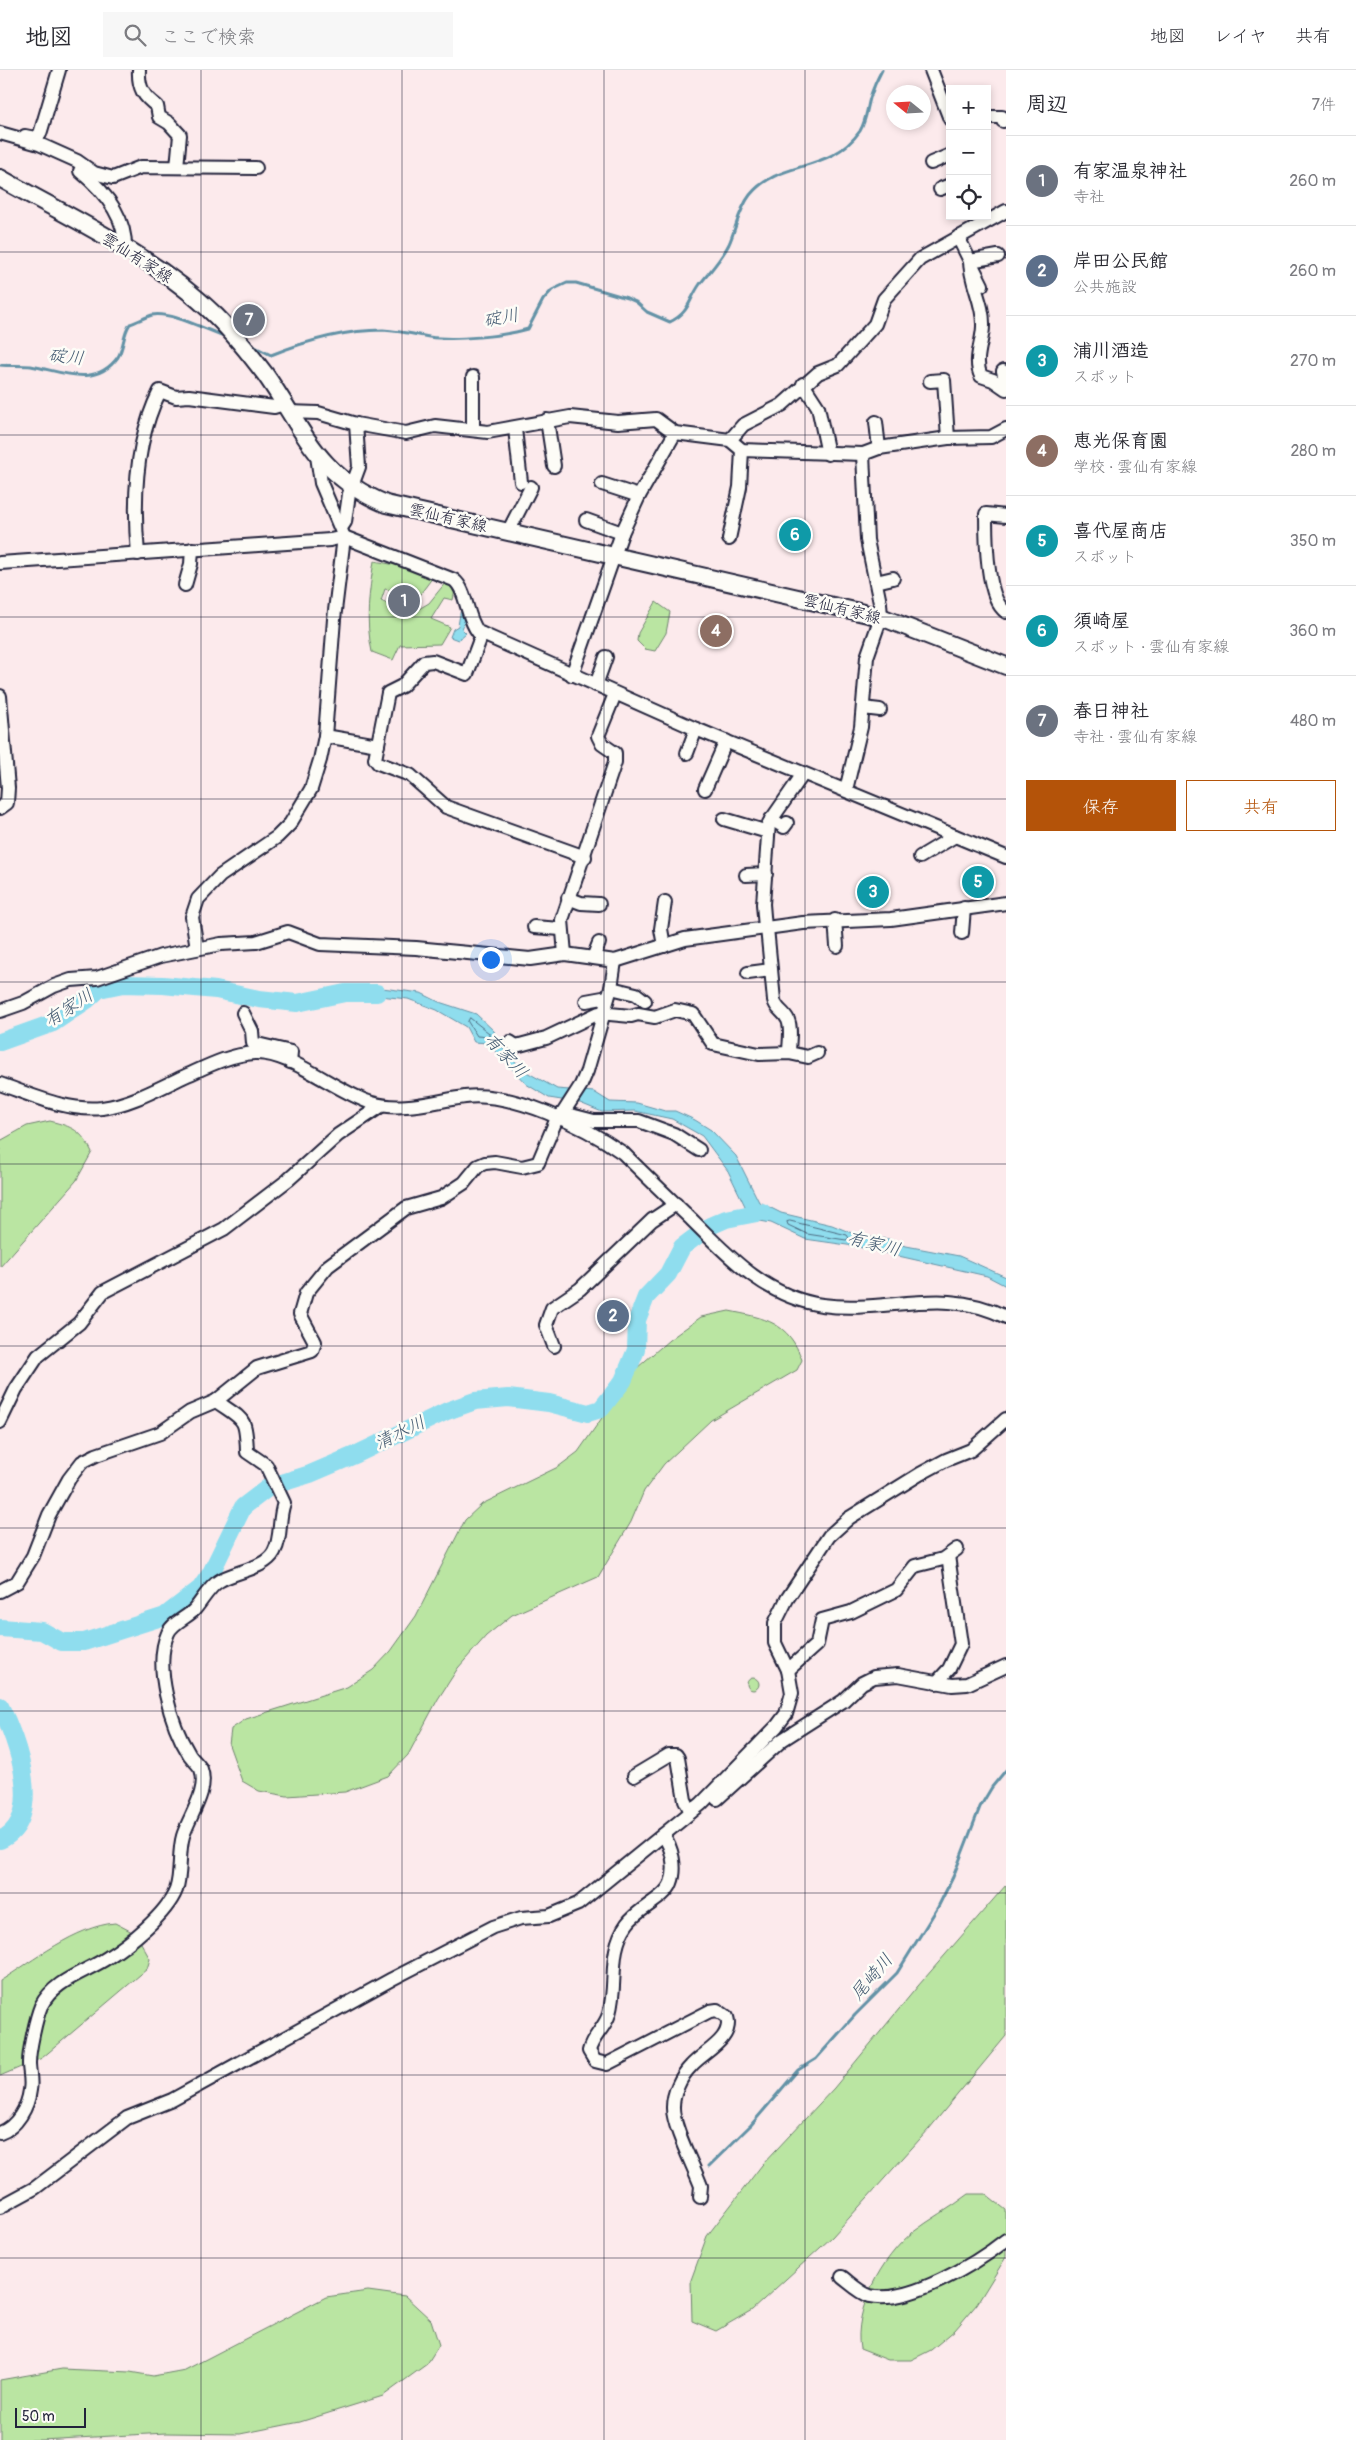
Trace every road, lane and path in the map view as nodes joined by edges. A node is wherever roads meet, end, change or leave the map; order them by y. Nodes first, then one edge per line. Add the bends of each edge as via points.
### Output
1 (59, 70) edge
2 (139, 70) edge
3 (931, 70) edge
4 (946, 109) edge
5 (0, 133) edge
6 (19, 137) junction
7 (57, 151) junction
8 (946, 157) edge
9 (931, 163) dead end
10 (177, 167) junction
11 (256, 168) dead end
12 (0, 178) edge
13 (1006, 212) edge
14 (991, 216) edge
15 (984, 220) edge
16 (958, 237) junction
17 (125, 248) junction
18 (998, 256) dead end
19 (970, 260) junction
20 (982, 285) dead end
21 (1003, 371) dead end
22 (473, 376) dead end
23 (930, 381) dead end
24 (803, 384) junction
25 (1006, 384) edge
26 (1006, 390) edge
27 (286, 408) junction
28 (547, 420) junction
29 (876, 422) dead end
30 (356, 424) junction
31 (515, 429) junction
32 (1006, 429) edge
33 (473, 430) junction
34 (675, 433) junction
35 (948, 438) junction
36 (730, 440) junction
37 (879, 448) junction
38 (742, 450) junction
39 (828, 454) junction
40 (863, 454) junction
41 (318, 456) junction
42 (554, 466) dead end
43 (602, 484) dead end
44 (352, 488) junction
45 (639, 496) junction
46 (1006, 516) edge
47 (586, 520) dead end
48 (343, 532) junction
49 (508, 532) junction
50 (622, 533) junction
51 (729, 539) dead end
52 (192, 549) junction
53 (138, 554) junction
54 (614, 556) junction
55 (0, 563) edge
56 (893, 578) dead end
57 (876, 582) junction
58 (185, 585) dead end
59 (1006, 612) edge
60 (881, 617) junction
61 (482, 634) junction
62 (606, 657) dead end
63 (1006, 666) edge
64 (572, 675) junction
65 (596, 686) junction
66 (616, 694) junction
67 (0, 696) edge
68 (863, 708) junction
69 (880, 710) dead end
70 (696, 729) junction
71 (325, 736) junction
72 (726, 741) junction
73 (378, 745) junction
74 (687, 753) dead end
75 (803, 774) junction
76 (705, 790) dead end
77 (846, 790) junction
78 (0, 808) edge
79 (771, 818) junction
80 (724, 819) dead end
81 (787, 823) dead end
82 (768, 832) junction
83 (955, 836) junction
84 (585, 856) junction
85 (920, 857) dead end
86 (1006, 857) edge
87 (766, 874) junction
88 (746, 875) dead end
89 (566, 893) junction
90 (664, 902) dead end
91 (1006, 903) edge
92 (599, 904) dead end
93 (964, 908) junction
94 (834, 920) junction
95 (534, 927) dead end
96 (766, 928) junction
97 (561, 929) junction
98 (962, 933) dead end
99 (599, 943) dead end
100 (664, 946) junction
101 (837, 946) dead end
102 (197, 948) junction
103 (633, 948) dead end
104 (651, 950) junction
105 (565, 954) junction
106 (593, 958) junction
107 (616, 960) junction
108 (771, 970) junction
109 (748, 973) dead end
110 (610, 992) junction
111 (586, 1000) dead end
112 (645, 1001) dead end
113 (0, 1011) edge
114 (243, 1013) dead end
115 (603, 1013) junction
116 (510, 1042) dead end
117 (817, 1052) dead end
118 (789, 1053) junction
119 (290, 1062) junction
120 (0, 1084) edge
121 (381, 1106) junction
122 (562, 1114) junction
123 (699, 1150) dead end
124 (676, 1204) junction
125 (1006, 1317) edge
126 (554, 1346) dead end
127 (216, 1401) junction
128 (1006, 1419) edge
129 (0, 1422) edge
130 (0, 1591) edge
131 (1006, 1666) edge
132 (788, 1670) junction
133 (936, 1683) junction
134 (634, 1776) dead end
135 (696, 1808) junction
136 (663, 1835) junction
137 (0, 2133) edge
138 (700, 2197) dead end
139 (0, 2207) edge
140 (1006, 2240) edge
141 (842, 2277) dead end

1 - 6 street via 40,134 37,137
2 - 10 street via 140,84 147,101 157,106 159,117 170,123 180,135
3 - 4 street
5 - 6 street
6 - 7 street
7 - 10 street via 94,173 113,178 141,167
7 - 17 street via 107,197 122,228
8 - 9 street
10 - 11 street
12 - 17 main road, 雲仙有家線
13 - 14 street
15 - 16 street
16 - 19 street
16 - 24 street via 920,259 905,274 884,299 874,324 838,365 818,373
17 - 27 main road, 雲仙有家線 via 154,265 196,298 238,340
18 - 19 street
19 - 20 street
19 - 26 street via 983,320 979,372
21 - 25 street
22 - 33 street
23 - 35 street via 944,380
24 - 36 street via 782,405 743,425
24 - 39 street via 818,407
27 - 30 street
27 - 41 main road, 雲仙有家線
27 - 53 street via 176,397 160,391 149,415 139,464
28 - 31 street
28 - 34 street via 570,417 618,422 656,419
28 - 42 street
29 - 37 street
30 - 33 street via 406,433 434,426
30 - 44 street via 359,467
31 - 33 street
31 - 49 street via 526,484
32 - 35 street via 991,437
34 - 36 street
34 - 45 street
35 - 37 street
36 - 38 street
37 - 40 street
38 - 39 street
38 - 51 street via 740,487
39 - 40 street
40 - 57 street via 867,540
41 - 44 main road, 雲仙有家線
41 - 48 street via 322,483
43 - 45 street
44 - 48 street
44 - 49 main road, 雲仙有家線 via 386,504
45 - 50 street
46 - 59 street via 986,514 995,597
47 - 50 street
48 - 52 street via 330,540
48 - 61 street via 454,580 461,586 469,618
48 - 71 street
49 - 54 main road, 雲仙有家線
50 - 54 street
52 - 53 street
52 - 58 street
53 - 55 street
54 - 60 main road, 雲仙有家線
54 - 64 street
56 - 57 street
57 - 60 street
60 - 63 main road, 雲仙有家線
60 - 68 street via 867,657
61 - 64 street
61 - 73 street via 467,674 433,661 424,662 402,686 388,693
62 - 65 street
64 - 65 street
65 - 66 street
66 - 70 street
66 - 84 street via 598,736 602,744 614,753 615,762
67 - 78 street via 8,788 7,803
68 - 69 street
68 - 77 street via 862,727
70 - 72 street
70 - 74 street
71 - 73 street
71 - 102 street via 311,789 290,824 277,837 220,876 198,899 192,917
72 - 75 street
72 - 76 street
73 - 84 street via 375,759 378,763 410,775 446,807
75 - 77 street
75 - 79 street
77 - 83 street
79 - 81 street via 784,827
79 - 82 street
80 - 82 street
82 - 87 street
83 - 85 street
83 - 86 street
84 - 89 street
87 - 88 street
87 - 96 street
89 - 92 street via 581,903
89 - 97 street
90 - 100 street via 661,929
91 - 93 street
93 - 94 street via 892,919
93 - 98 street
94 - 96 street
94 - 101 street
95 - 97 street
96 - 100 street via 685,939
96 - 108 street
97 - 105 street
99 - 106 street
100 - 104 street
102 - 105 street via 256,942 288,932 320,944 416,948 530,959
102 - 113 street via 161,956 97,978 71,980
103 - 104 street via 643,946
104 - 107 street
105 - 106 street
106 - 107 street
107 - 110 street
108 - 109 street
108 - 118 street via 776,1007 788,1019 790,1028
110 - 111 street
110 - 112 street via 636,994
110 - 115 street
114 - 119 street via 252,1031 253,1042 291,1052
115 - 116 street via 589,1016 542,1039 516,1046
115 - 118 street via 655,1017 675,1010 684,1011 693,1014 713,1044 759,1054
115 - 122 street via 581,1085
117 - 118 street via 808,1057
119 - 120 street via 257,1053 226,1058 138,1098 101,1108 47,1101
119 - 121 street via 358,1098
121 - 122 street via 403,1107 485,1096
121 - 129 street via 338,1135 288,1180 224,1229 103,1292 79,1323 38,1356 16,1389
122 - 123 street via 594,1121 639,1121 674,1134
122 - 124 street via 622,1152
122 - 127 street via 534,1165 522,1167 485,1162 464,1183 441,1198 406,1208 328,1266 306,1292 300,1314 314,1342 312,1351 257,1368
124 - 125 street via 763,1284 802,1300 845,1306 937,1300 979,1306
124 - 126 street via 652,1220 580,1289 552,1308 546,1325
127 - 130 street via 190,1412 160,1432 82,1462 68,1479 49,1514 33,1556 17,1582
127 - 137 street via 246,1426 247,1452 266,1465 284,1498 278,1540 268,1560 218,1581 194,1610 167,1634 163,1658 164,1685 177,1729 201,1769 202,1783 198,1802 183,1837 176,1890 147,1927 107,1958 55,1987 46,1997 40,2008 29,2061 30,2090 23,2113
128 - 132 street via 971,1450 920,1474 849,1518 829,1536 775,1623 775,1643
131 - 133 street via 967,1684
132 - 133 street via 818,1644 822,1620 851,1612 896,1590 915,1566 953,1552 961,1644 949,1669
132 - 135 street via 792,1693 786,1714
133 - 135 street via 886,1675 862,1682 843,1701 782,1740 715,1801
134 - 135 street via 676,1754 685,1800
135 - 136 street
136 - 138 street via 671,1850 671,1884 665,1893 636,1914 621,1934 613,1959 609,2014 589,2051 595,2061 607,2064 710,2010 717,2010 727,2017 729,2026 722,2038 687,2071 674,2097 673,2114 701,2186
136 - 139 street via 578,1904 549,1916 521,1918 493,1927 392,1979 172,2100 127,2118 35,2188
140 - 141 street via 959,2270 908,2294 870,2296

